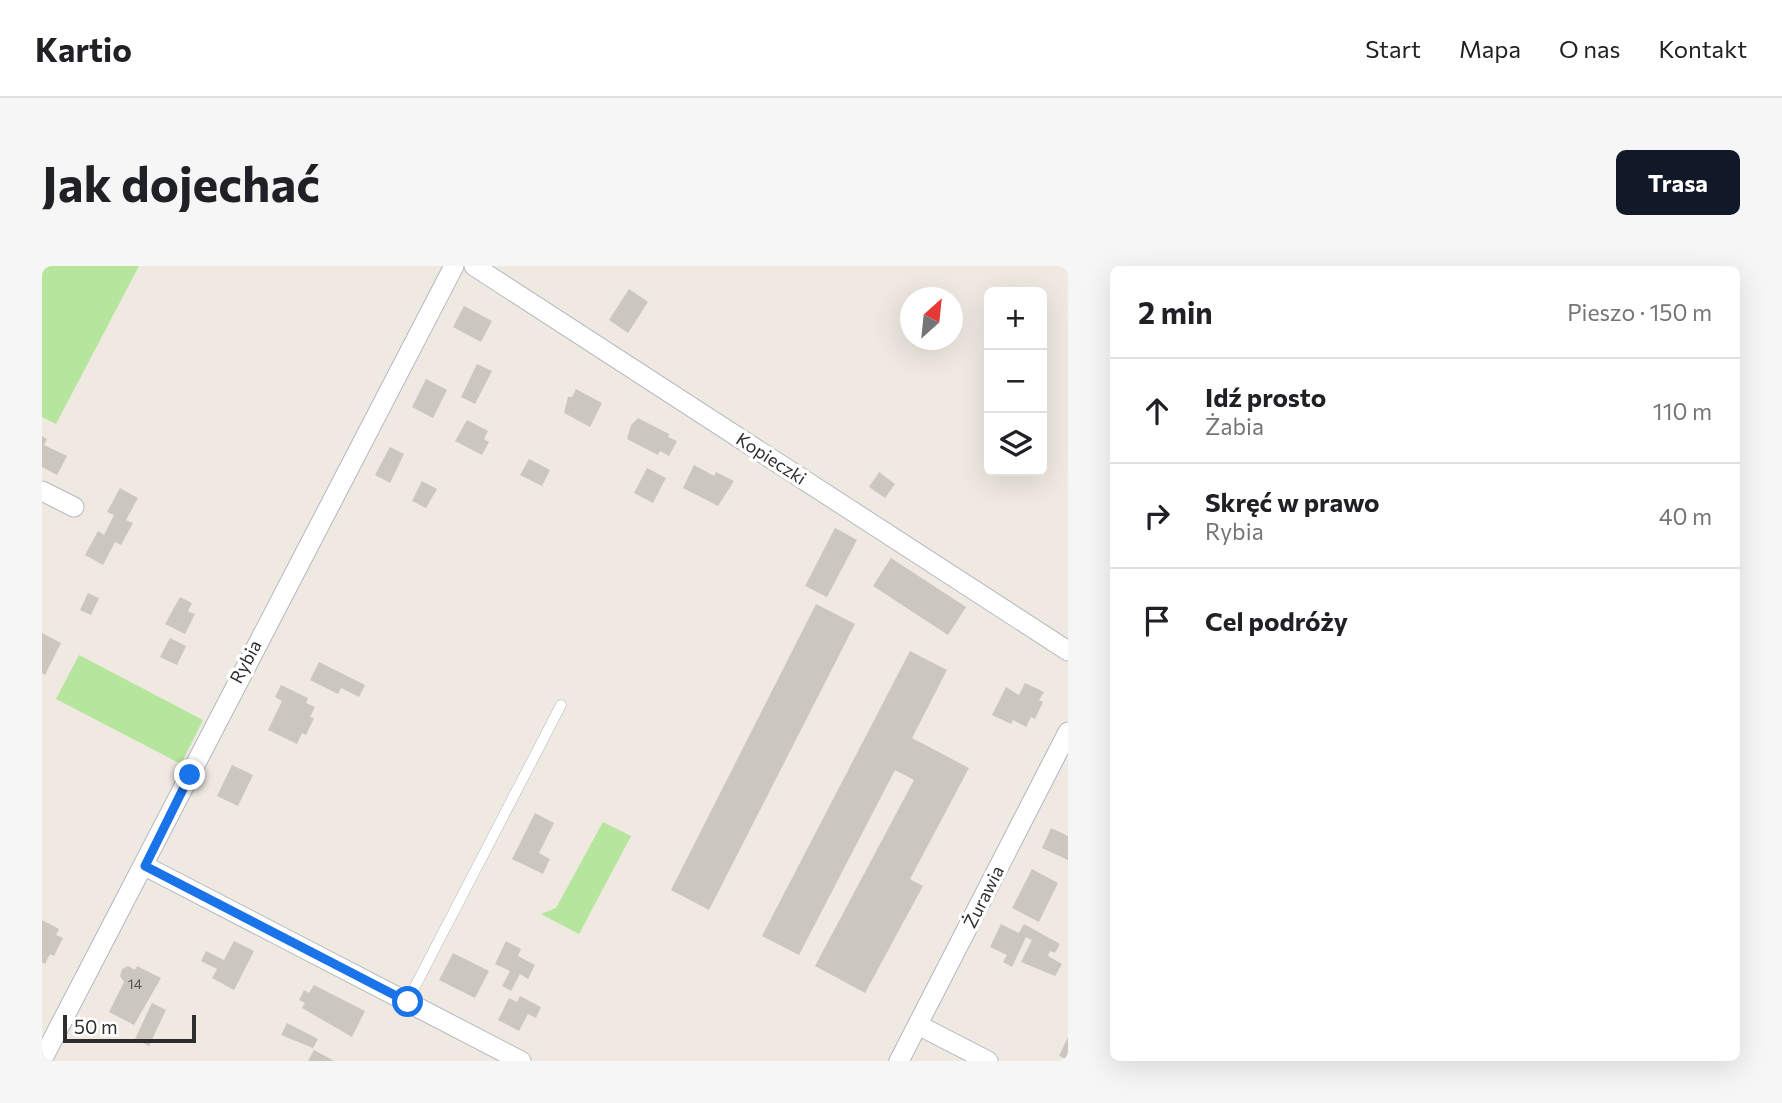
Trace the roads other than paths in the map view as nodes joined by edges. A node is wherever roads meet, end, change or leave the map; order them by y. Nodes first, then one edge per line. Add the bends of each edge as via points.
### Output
1 (454, 266) edge
2 (474, 266) edge
3 (42, 491) edge
4 (74, 507) dead end
5 (1068, 651) edge
6 (561, 705) dead end
7 (1068, 732) edge
8 (145, 866) junction
9 (408, 1002) junction
10 (918, 1025) junction
11 (42, 1060) edge
12 (521, 1061) edge
13 (899, 1061) edge
14 (988, 1061) edge

1 - 8 street, Rybia
2 - 5 street, Kopieczki
3 - 4 street
6 - 9 lane
7 - 10 street, Żurawia
8 - 9 street
8 - 11 street, Rybia
9 - 12 street
10 - 13 street, Żurawia
10 - 14 street

